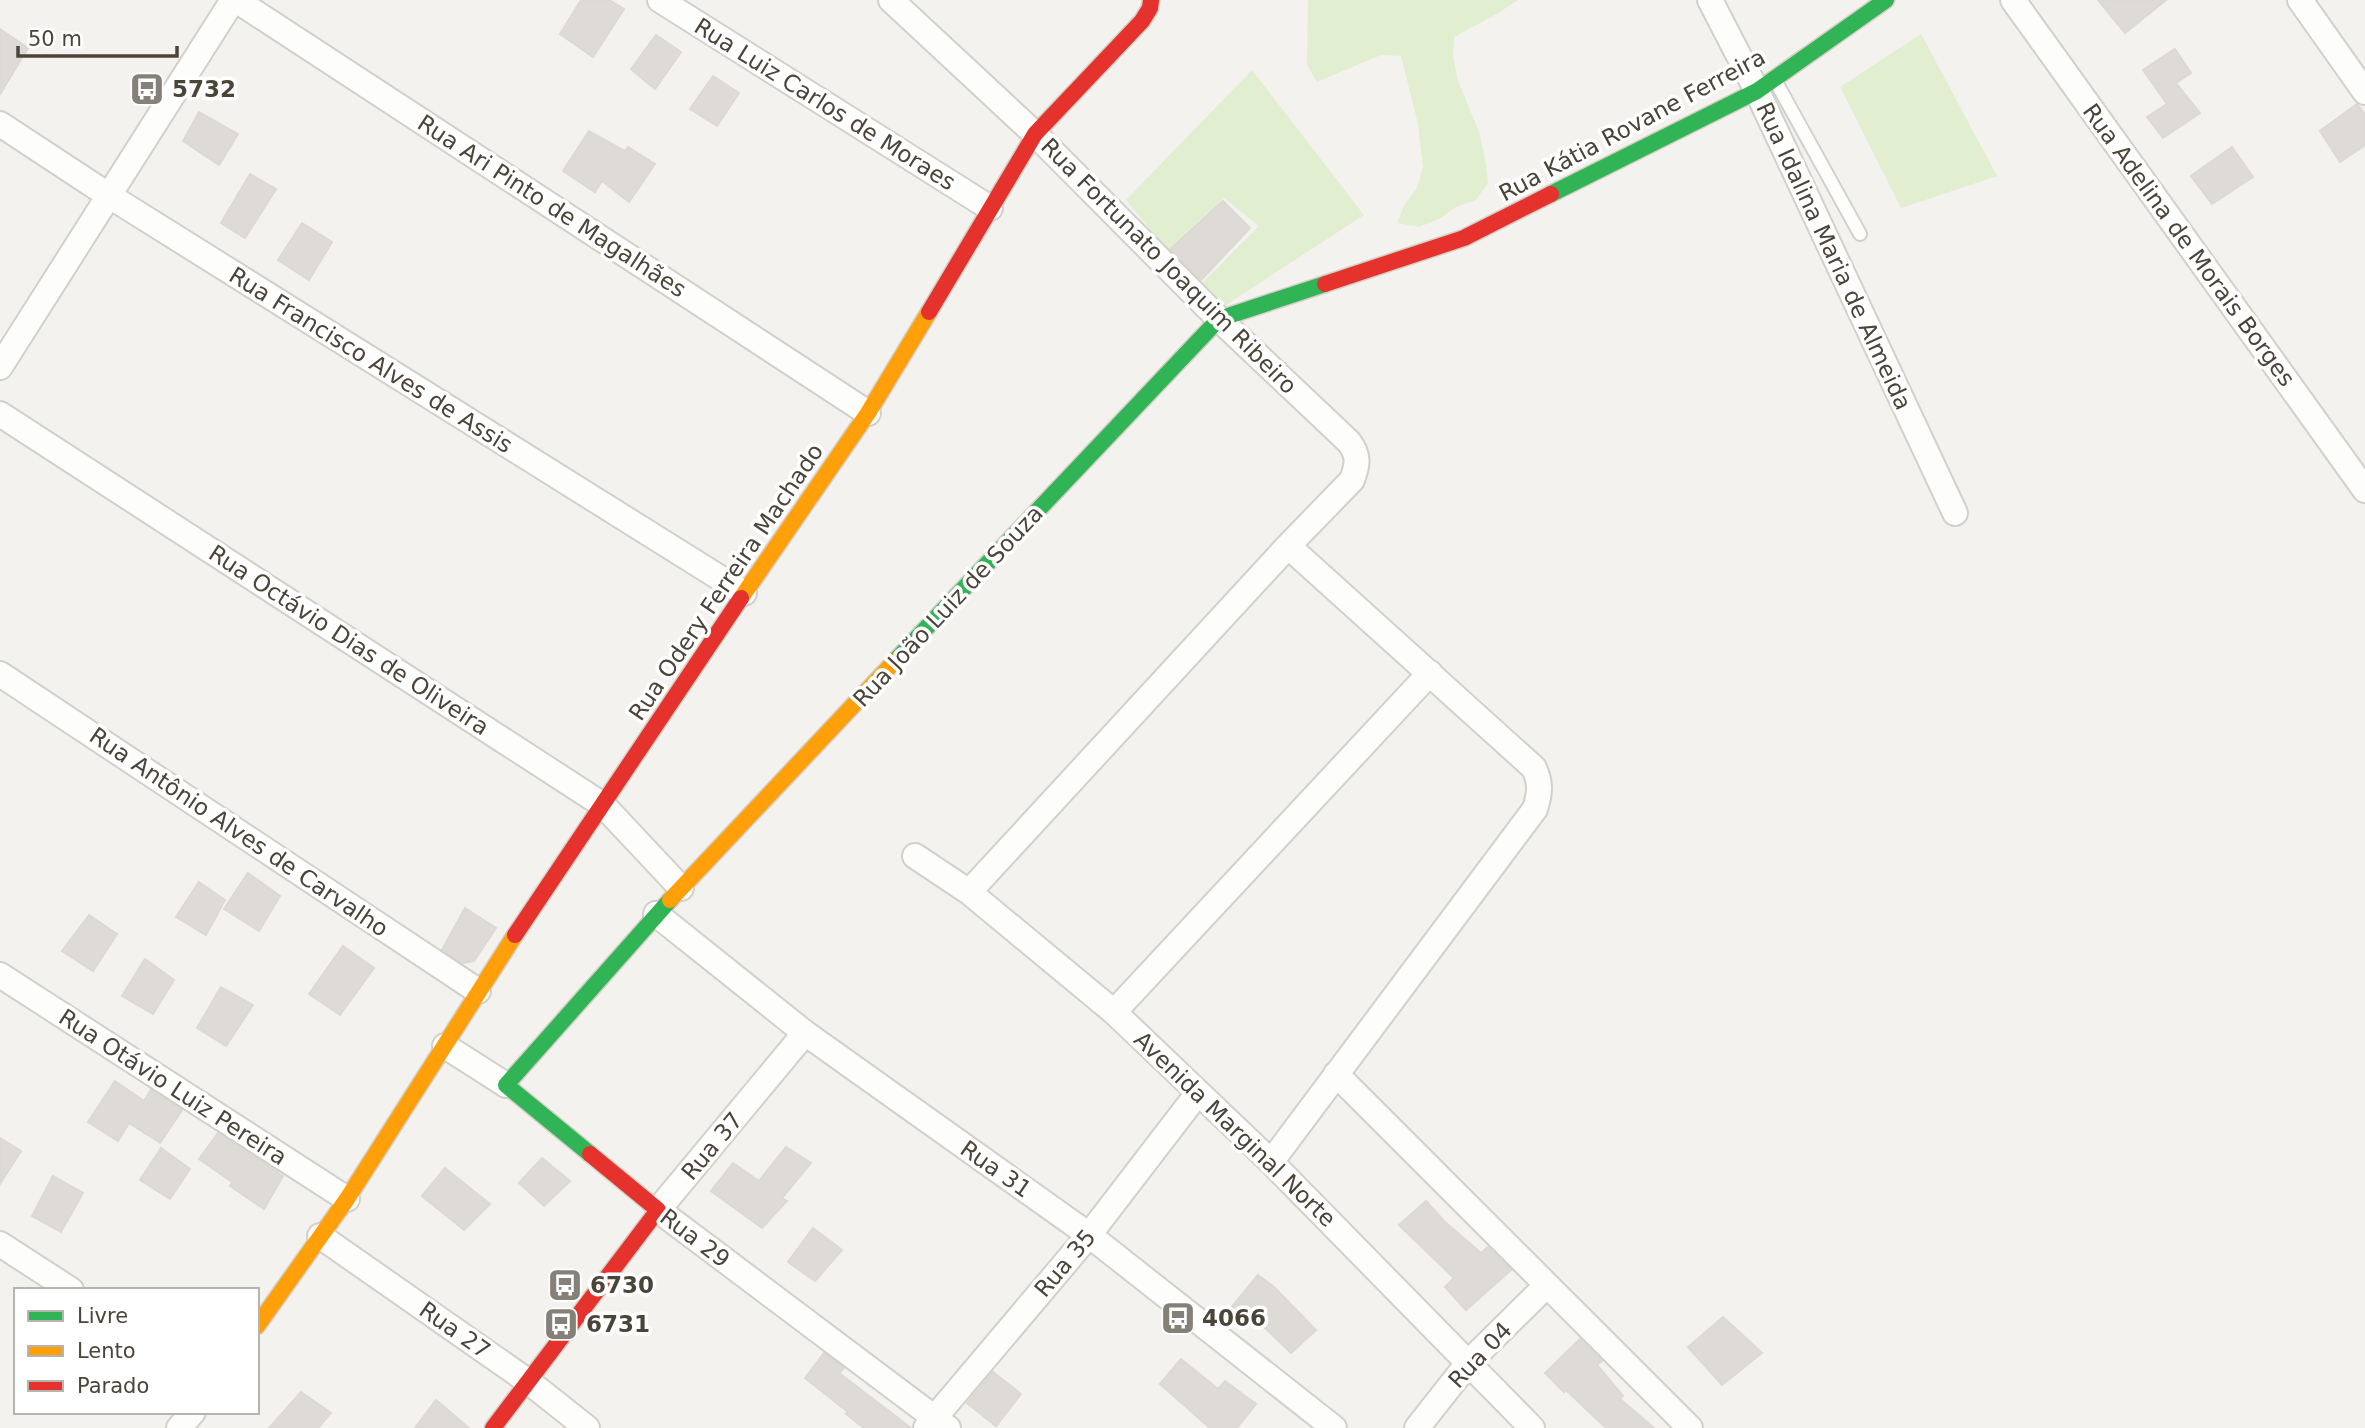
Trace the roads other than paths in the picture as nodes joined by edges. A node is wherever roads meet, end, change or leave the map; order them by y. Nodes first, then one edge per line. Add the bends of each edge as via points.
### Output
1 (234, 0) edge
2 (660, 0) edge
3 (891, 0) edge
4 (1151, 0) edge
5 (1710, 0) edge
6 (1886, 0) edge
7 (2013, 0) edge
8 (2300, 0) edge
9 (1765, 85) junction
10 (2365, 92) edge
11 (0, 124) edge
12 (1035, 134) junction
13 (108, 195) junction
14 (990, 208) junction
15 (1860, 234) dead end
16 (1464, 238) joint
17 (1219, 319) junction
18 (0, 367) edge
19 (868, 413) junction
20 (0, 414) edge
21 (2365, 490) edge
22 (1955, 513) dead end
23 (1288, 546) junction
24 (744, 593) junction
25 (1430, 673) junction
26 (0, 674) edge
27 (603, 805) junction
28 (915, 856) dead end
29 (681, 888) junction
30 (969, 892) junction
31 (656, 914) junction
32 (0, 975) edge
33 (478, 991) junction
34 (1114, 1012) junction
35 (805, 1033) junction
36 (444, 1046) junction
37 (1336, 1074) junction
38 (506, 1085) junction
39 (1198, 1093) junction
40 (1271, 1162) junction
41 (346, 1199) junction
42 (659, 1210) junction
43 (1089, 1235) junction
44 (320, 1236) junction
45 (0, 1244) edge
46 (1547, 1285) junction
47 (68, 1288) edge
48 (259, 1323) edge
49 (1469, 1362) junction
50 (529, 1382) junction
51 (936, 1425) edge
52 (493, 1428) edge
53 (587, 1428) edge
54 (1334, 1428) edge
55 (1417, 1428) edge
56 (1532, 1428) edge
57 (1690, 1428) edge

1 - 13 street
1 - 19 street, Rua Ari Pinto de Magalhães
2 - 14 street, Rua Luiz Carlos de Moraes
3 - 12 street, Rua Fortunato Joaquim Ribeiro
4 - 12 street, Rua Odery Ferreira Machado via 1142,21
5 - 9 street, Rua Idalina Maria de Almeida
6 - 9 street, Rua Kátia Rovane Ferreira
7 - 21 street, Rua Adelina de Morais Borges
8 - 10 street
9 - 15 lane
9 - 16 street, Rua Kátia Rovane Ferreira
9 - 22 street, Rua Idalina Maria de Almeida
11 - 13 street, Rua Francisco Alves de Assis
12 - 14 street, Rua Odery Ferreira Machado
12 - 17 street, Rua Fortunato Joaquim Ribeiro
13 - 18 street
13 - 24 street, Rua Francisco Alves de Assis
14 - 19 street, Rua Odery Ferreira Machado
16 - 17 street, Rua João Luiz de Souza
17 - 23 street, Rua Fortunato Joaquim Ribeiro via 1357,453 1352,480
17 - 29 street, Rua João Luiz de Souza
19 - 24 street, Rua Odery Ferreira Machado
20 - 27 street, Rua Octávio Dias de Oliveira
23 - 25 street
23 - 30 street
24 - 27 street, Rua Odery Ferreira Machado
25 - 34 street
25 - 37 street via 1534,768 1540,793 1535,808
26 - 33 street, Rua Antônio Alves de Carvalho
27 - 29 street, Rua Octávio Dias de Oliveira
27 - 33 street, Rua Odery Ferreira Machado
28 - 30 street, Avenida Marginal Norte
29 - 31 street, Rua João Luiz de Souza
30 - 34 street, Avenida Marginal Norte
31 - 35 street, Rua 31
31 - 38 street, Rua João Luiz de Souza
32 - 41 street, Rua Otávio Luiz Pereira
33 - 36 street, Rua Odery Ferreira Machado
34 - 39 street, Avenida Marginal Norte
35 - 42 street, Rua 37
35 - 43 street, Rua 31
36 - 38 street, Rua 29
36 - 41 street, Rua Odery Ferreira Machado
37 - 40 street
37 - 46 street
38 - 42 street, Rua 29
39 - 40 street, Avenida Marginal Norte
39 - 43 street, Rua 35
40 - 49 street, Avenida Marginal Norte
41 - 44 street
42 - 50 street, Rua 37
42 - 51 street, Rua 29
43 - 51 street, Rua 35
43 - 54 street, Rua 31
44 - 48 street
44 - 50 street, Rua 27
45 - 47 street
46 - 49 street, Rua 04
46 - 57 street
49 - 55 street, Rua 04
49 - 56 street, Avenida Marginal Norte
50 - 52 street, Rua 37
50 - 53 street, Rua 27

